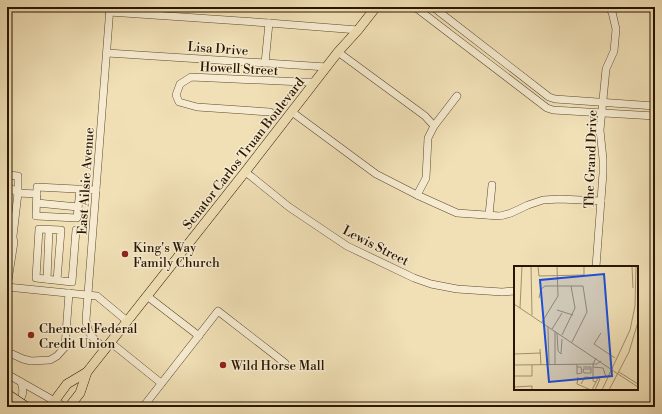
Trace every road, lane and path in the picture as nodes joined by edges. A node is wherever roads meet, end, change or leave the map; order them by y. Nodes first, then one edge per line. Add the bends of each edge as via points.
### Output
1 (376, 7) edge
2 (415, 7) edge
3 (433, 7) edge
4 (608, 7) edge
5 (109, 10) edge
6 (269, 23) junction
7 (358, 30) junction
8 (464, 31) junction
9 (457, 39) junction
10 (338, 52) junction
11 (107, 53) junction
12 (265, 63) junction
13 (327, 67) junction
14 (526, 80) junction
15 (315, 82) junction
16 (520, 87) junction
17 (458, 96) dead end
18 (604, 102) junction
19 (655, 106) edge
20 (270, 112) dead end
21 (292, 112) junction
22 (602, 113) junction
23 (655, 116) edge
24 (434, 126) junction
25 (245, 172) junction
26 (8, 176) dead end
27 (492, 185) dead end
28 (7, 186) edge
29 (80, 189) junction
30 (96, 190) junction
31 (18, 192) junction
32 (37, 194) junction
33 (417, 195) junction
34 (601, 201) junction
35 (37, 203) junction
36 (78, 207) junction
37 (489, 215) junction
38 (55, 217) junction
39 (52, 230) junction
40 (76, 230) dead end
41 (7, 231) edge
42 (13, 236) junction
43 (596, 266) edge
44 (47, 279) junction
45 (57, 280) junction
46 (7, 287) edge
47 (514, 291) edge
48 (69, 293) junction
49 (88, 295) junction
50 (147, 296) junction
51 (7, 298) edge
52 (127, 321) junction
53 (199, 336) junction
54 (108, 346) junction
55 (7, 355) edge
56 (285, 363) dead end
57 (86, 372) junction
58 (7, 374) edge
59 (21, 382) junction
60 (161, 383) junction
61 (7, 395) edge
62 (53, 404) edge
63 (15, 407) edge
64 (25, 407) edge
65 (65, 407) edge
66 (69, 407) edge
67 (143, 407) edge

1 - 7 main road, Senator Carlos Truan Boulevard
2 - 9 street
3 - 8 street
4 - 18 street, The Grand Drive via 612,12 616,29 614,51 606,69
5 - 6 street
5 - 11 street, East Ailsie Avenue
6 - 7 street
6 - 12 street
7 - 10 main road, Senator Carlos Truan Boulevard
8 - 9 street
8 - 14 street
9 - 16 street
10 - 13 main road, Senator Carlos Truan Boulevard
10 - 24 street via 425,116
11 - 12 street, Lisa Drive
11 - 30 street, East Ailsie Avenue
12 - 13 street, Lisa Drive
13 - 15 main road, Senator Carlos Truan Boulevard
14 - 16 street
14 - 18 street via 548,97 555,99
15 - 20 street, Howell Street via 192,77 180,84 176,95 179,102 197,107
15 - 21 main road, Senator Carlos Truan Boulevard
16 - 22 street via 553,110
17 - 24 street
18 - 19 street
18 - 22 street, The Grand Drive
21 - 25 main road, Senator Carlos Truan Boulevard
21 - 33 street via 376,174
22 - 23 street
22 - 34 street, The Grand Drive
24 - 33 street via 428,138 426,178
25 - 47 street, Lewis Street via 289,207 347,246 414,278 457,289
25 - 50 main road, Senator Carlos Truan Boulevard
26 - 31 street via 18,176
27 - 37 street
28 - 31 street
29 - 30 street
29 - 32 street via 37,186
29 - 36 street
30 - 49 street, East Ailsie Avenue
31 - 32 street
31 - 42 street
32 - 35 street
33 - 37 street via 457,213
34 - 37 street via 543,200 511,213
34 - 43 street, The Grand Drive
35 - 36 street
35 - 38 street via 36,216
36 - 38 street via 77,218
38 - 39 street
39 - 44 street
39 - 44 street via 39,229 36,278
39 - 45 street via 61,230
40 - 45 street via 72,282
41 - 42 street
42 - 46 street
44 - 45 street
46 - 48 street
46 - 51 street
48 - 49 street
48 - 55 street via 65,347 57,356 50,360 31,360
49 - 52 street via 97,296
49 - 54 street, East Ailsie Avenue via 86,320 90,335
50 - 52 main road, Senator Carlos Truan Boulevard
50 - 53 street
52 - 54 main road, Senator Carlos Truan Boulevard
53 - 56 street via 218,311
53 - 60 street
54 - 57 main road, Senator Carlos Truan Boulevard
54 - 60 street, East Ailsie Avenue
57 - 62 main road, Senator Carlos Truan Boulevard via 67,384
57 - 66 main road, Senator Carlos Truan Boulevard via 80,393
58 - 59 street
59 - 62 street
59 - 63 street via 22,397
60 - 67 street
61 - 64 highway, bridge
62 - 65 street

